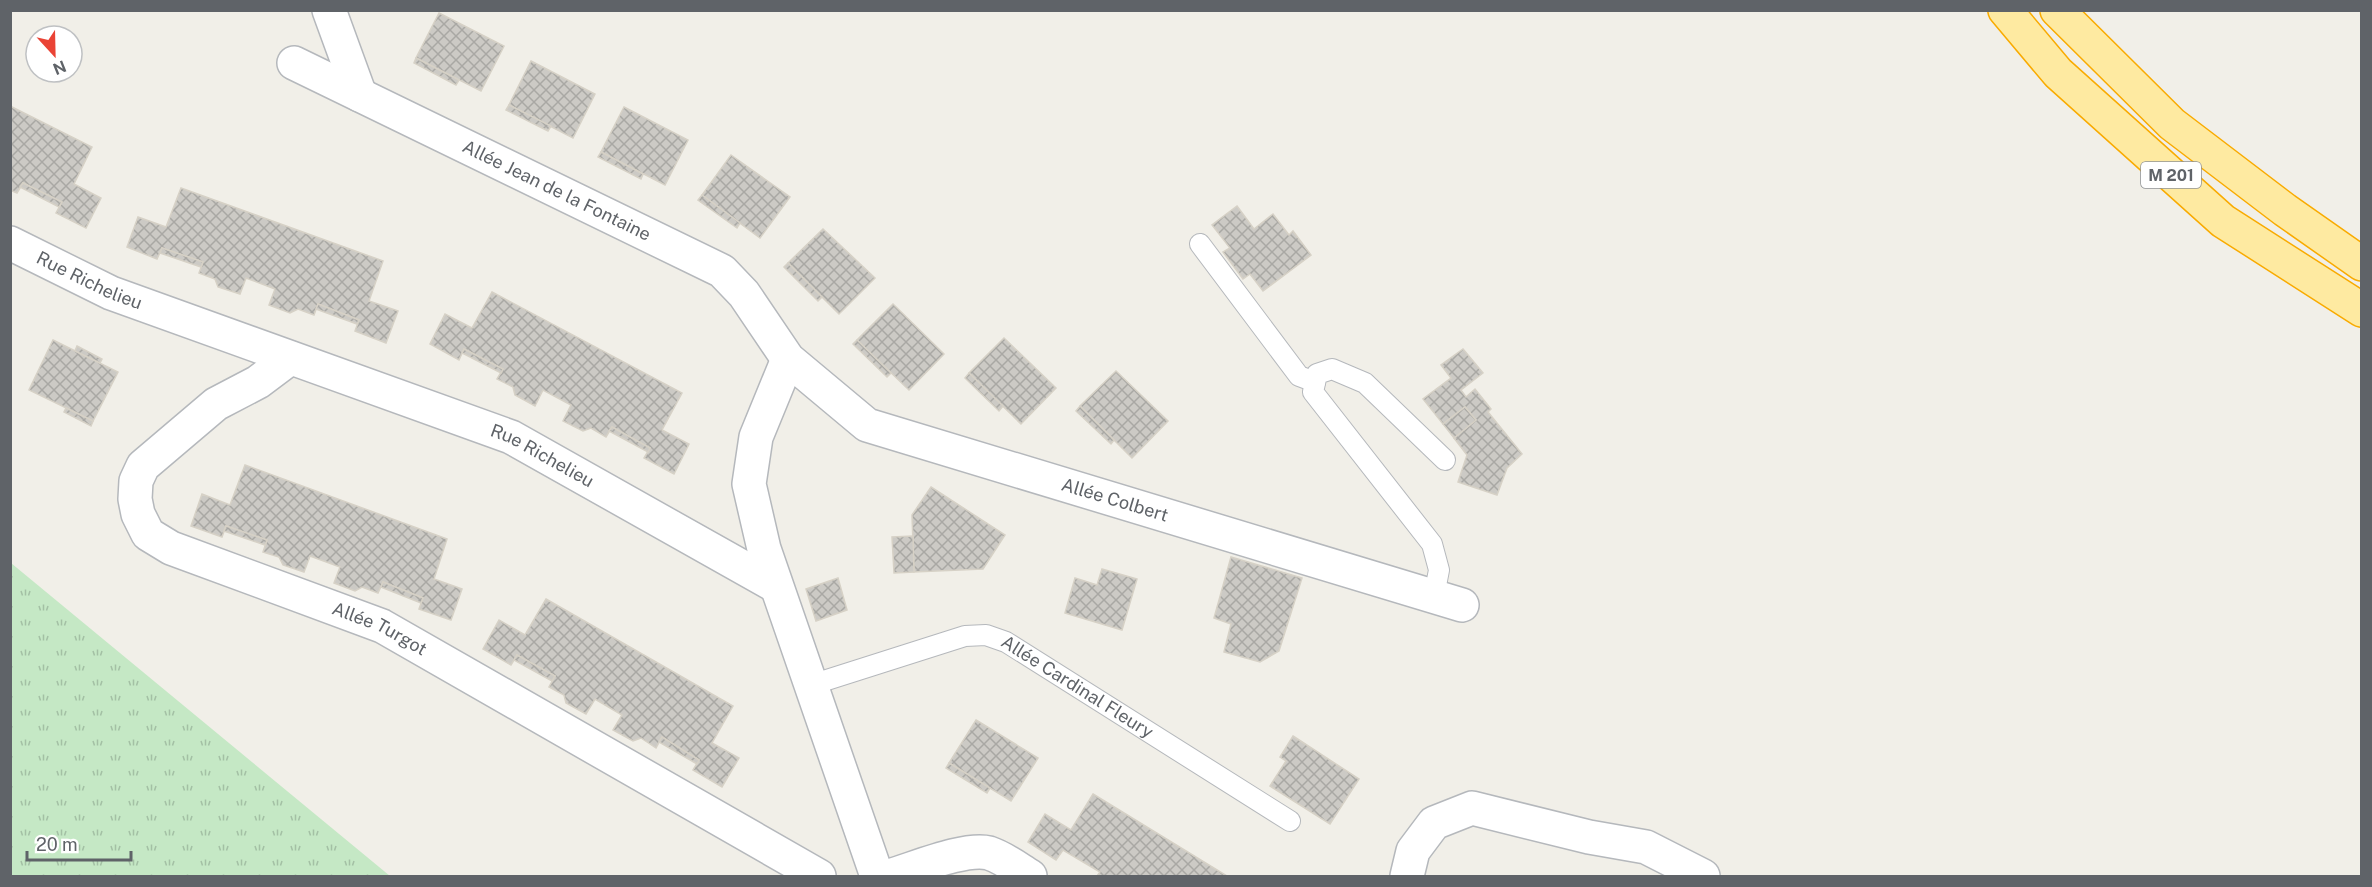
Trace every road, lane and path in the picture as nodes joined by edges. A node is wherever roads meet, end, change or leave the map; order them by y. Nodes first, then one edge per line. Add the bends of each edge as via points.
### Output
1 (329, 10) edge
2 (1983, 10) edge
3 (2005, 10) edge
4 (2057, 10) edge
5 (294, 63) dead end
6 (2058, 73) junction
7 (360, 95) junction
8 (10, 243) edge
9 (1200, 244) dead end
10 (2361, 264) edge
11 (2361, 310) edge
12 (290, 358) junction
13 (788, 359) junction
14 (1315, 382) junction
15 (1445, 460) dead end
16 (776, 586) junction
17 (1448, 600) joint
18 (811, 685) junction
19 (1290, 820) dead end
20 (819, 876) edge
21 (877, 876) edge
22 (889, 876) edge
23 (1030, 876) edge
24 (1407, 876) edge
25 (1703, 876) edge

1 - 7 street
2 - 6 highway
3 - 6 highway, M 201
4 - 10 highway, M 201 via 2172,124
5 - 7 street, Allée Jean de la Fontaine
6 - 11 highway, M 201 via 2223,221
7 - 13 street, Allée Jean de la Fontaine via 722,272 744,294
8 - 12 street, Rue Richelieu via 111,293
9 - 14 lane via 1299,376
12 - 16 street, Rue Richelieu via 511,437
12 - 20 street, Allée Turgot via 258,382 216,404 143,466 136,481 135,499 148,534 171,548 382,626
13 - 16 street via 756,437 749,484
13 - 17 street, Allée Colbert via 867,425
14 - 15 lane via 1317,374 1332,369 1365,383
14 - 17 lane via 1313,392 1432,544
16 - 18 street
18 - 19 lane, Allée Cardinal Fleury via 965,636 986,635 1006,642
18 - 21 street
22 - 23 street via 971,851 1003,859
24 - 25 street via 1413,851 1434,823 1472,808 1646,847

